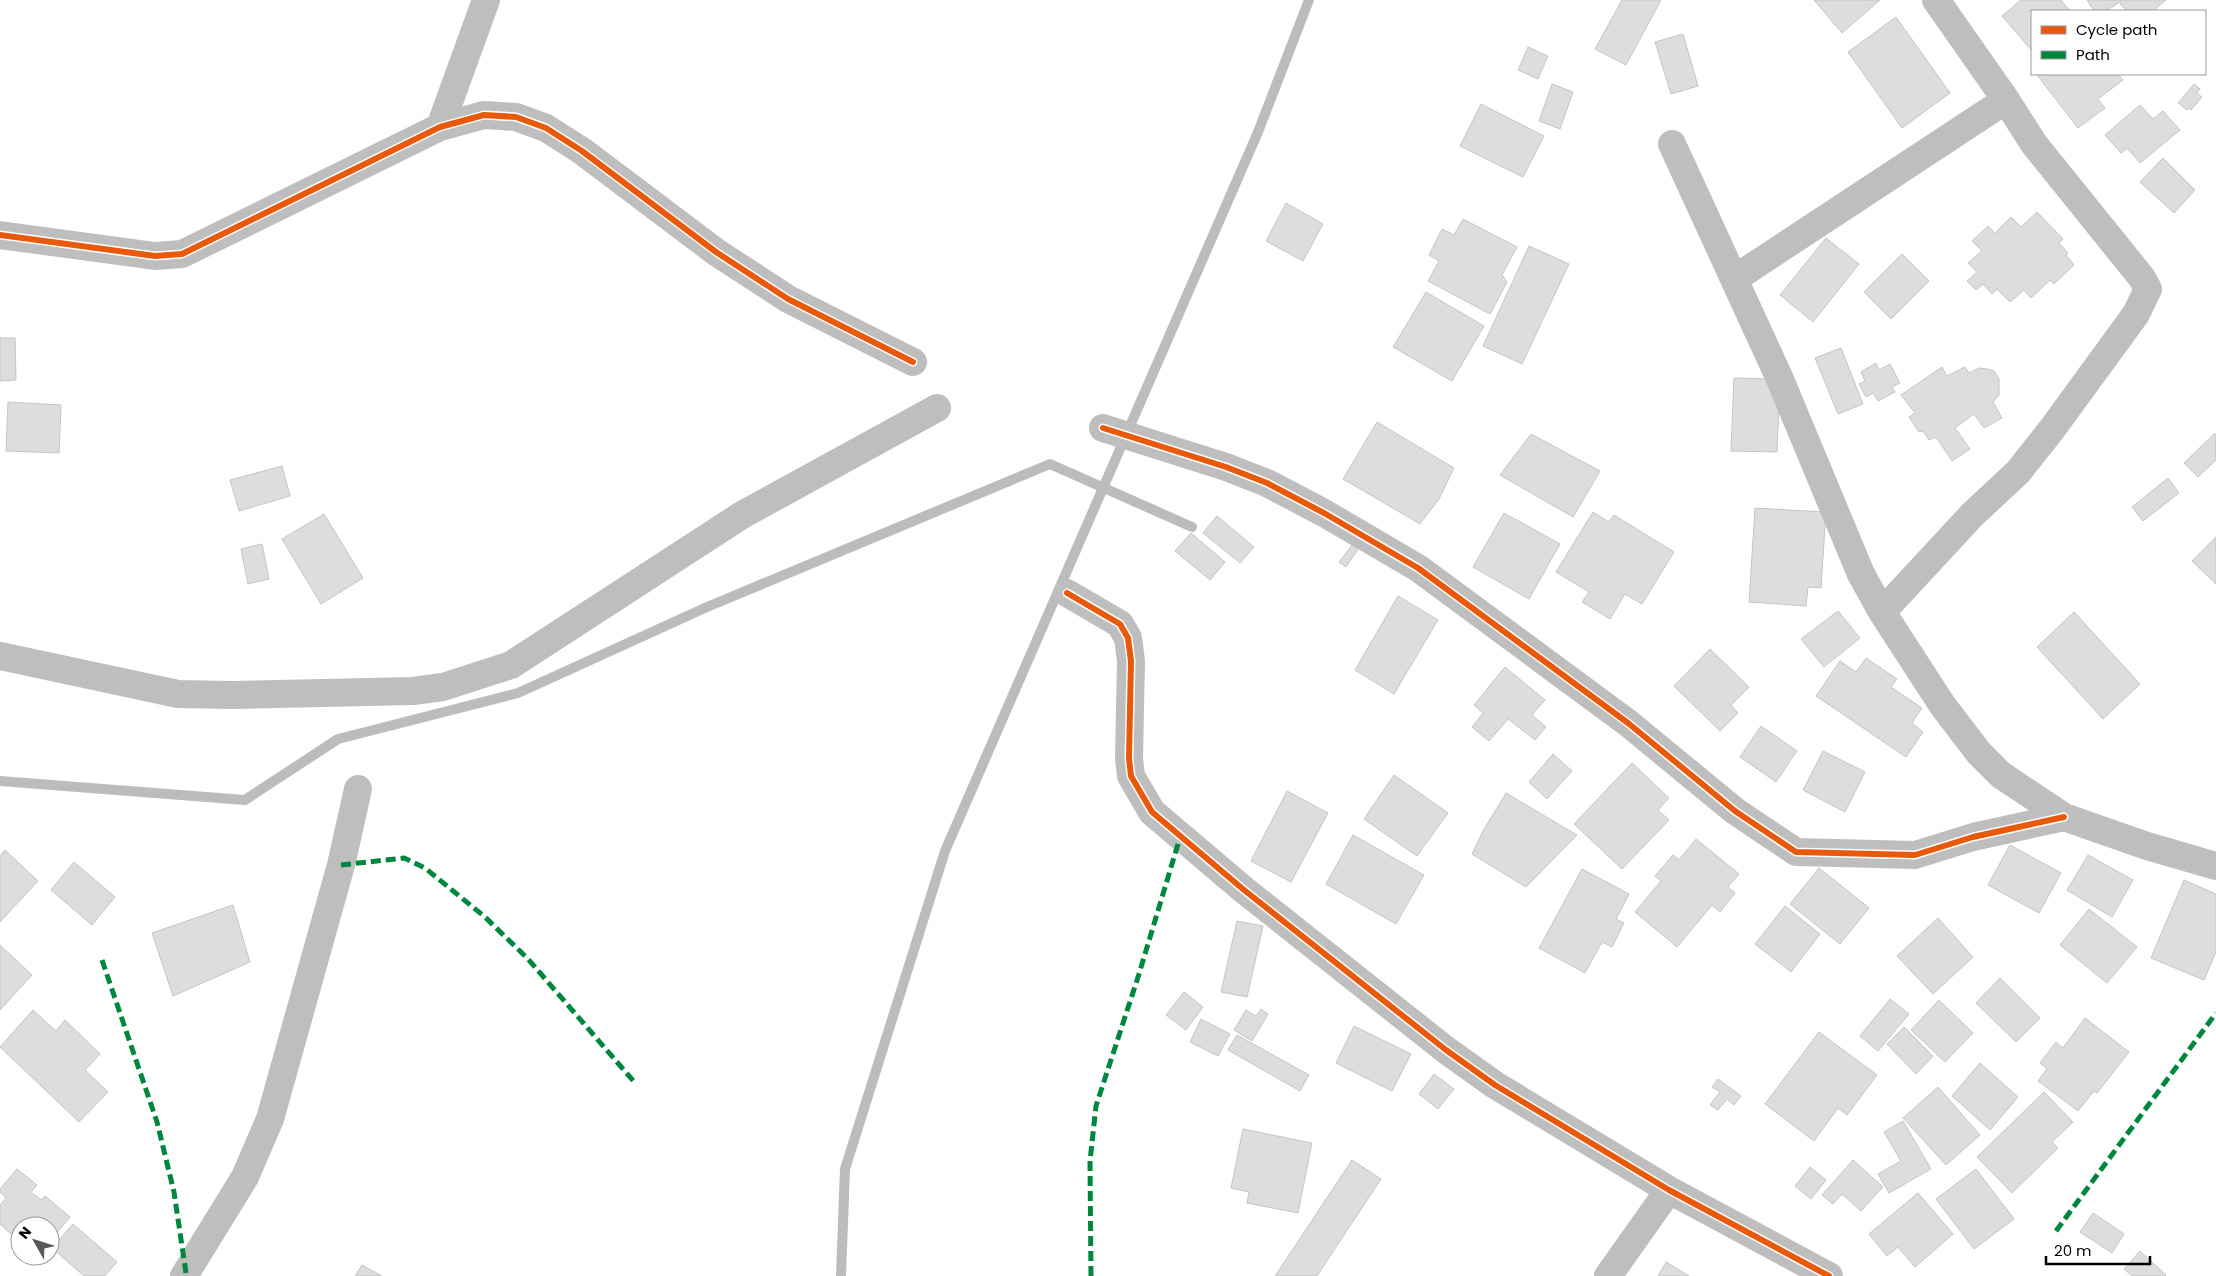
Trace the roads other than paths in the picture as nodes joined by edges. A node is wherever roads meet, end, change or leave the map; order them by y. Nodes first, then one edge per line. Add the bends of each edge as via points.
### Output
1 (486, 0) edge
2 (1936, 0) edge
3 (2006, 100) junction
4 (440, 127) junction
5 (1672, 144) dead end
6 (0, 235) edge
7 (1734, 279) junction
8 (913, 362) dead end
9 (937, 408) dead end
10 (1103, 428) dead end
11 (1067, 593) dead end
12 (1882, 612) junction
13 (0, 656) edge
14 (358, 789) dead end
15 (2064, 817) junction
16 (2216, 866) edge
17 (1669, 1190) junction
18 (184, 1276) edge
19 (1608, 1276) edge
20 (1829, 1276) edge

1 - 4 street
2 - 3 street
3 - 7 street
3 - 12 street via 2034,144 2148,289 2136,314 2024,465 1972,515
4 - 6 street via 182,254 155,256
4 - 8 street via 484,115 516,117 546,128 582,151 716,252 780,293
5 - 7 street
7 - 12 street via 1779,377 1861,574
9 - 13 street via 742,515 510,665 444,687 413,691 178,694
10 - 15 street via 1268,482 1418,568 1628,723 1735,811 1796,852 1915,855 1973,837
11 - 17 street via 1120,624 1128,638 1131,776 1152,812 1244,890 1495,1086
12 - 15 street via 1942,706 1979,753 2001,775
14 - 18 street via 341,865 270,1119 244,1177
15 - 16 street
17 - 19 street
17 - 20 street

